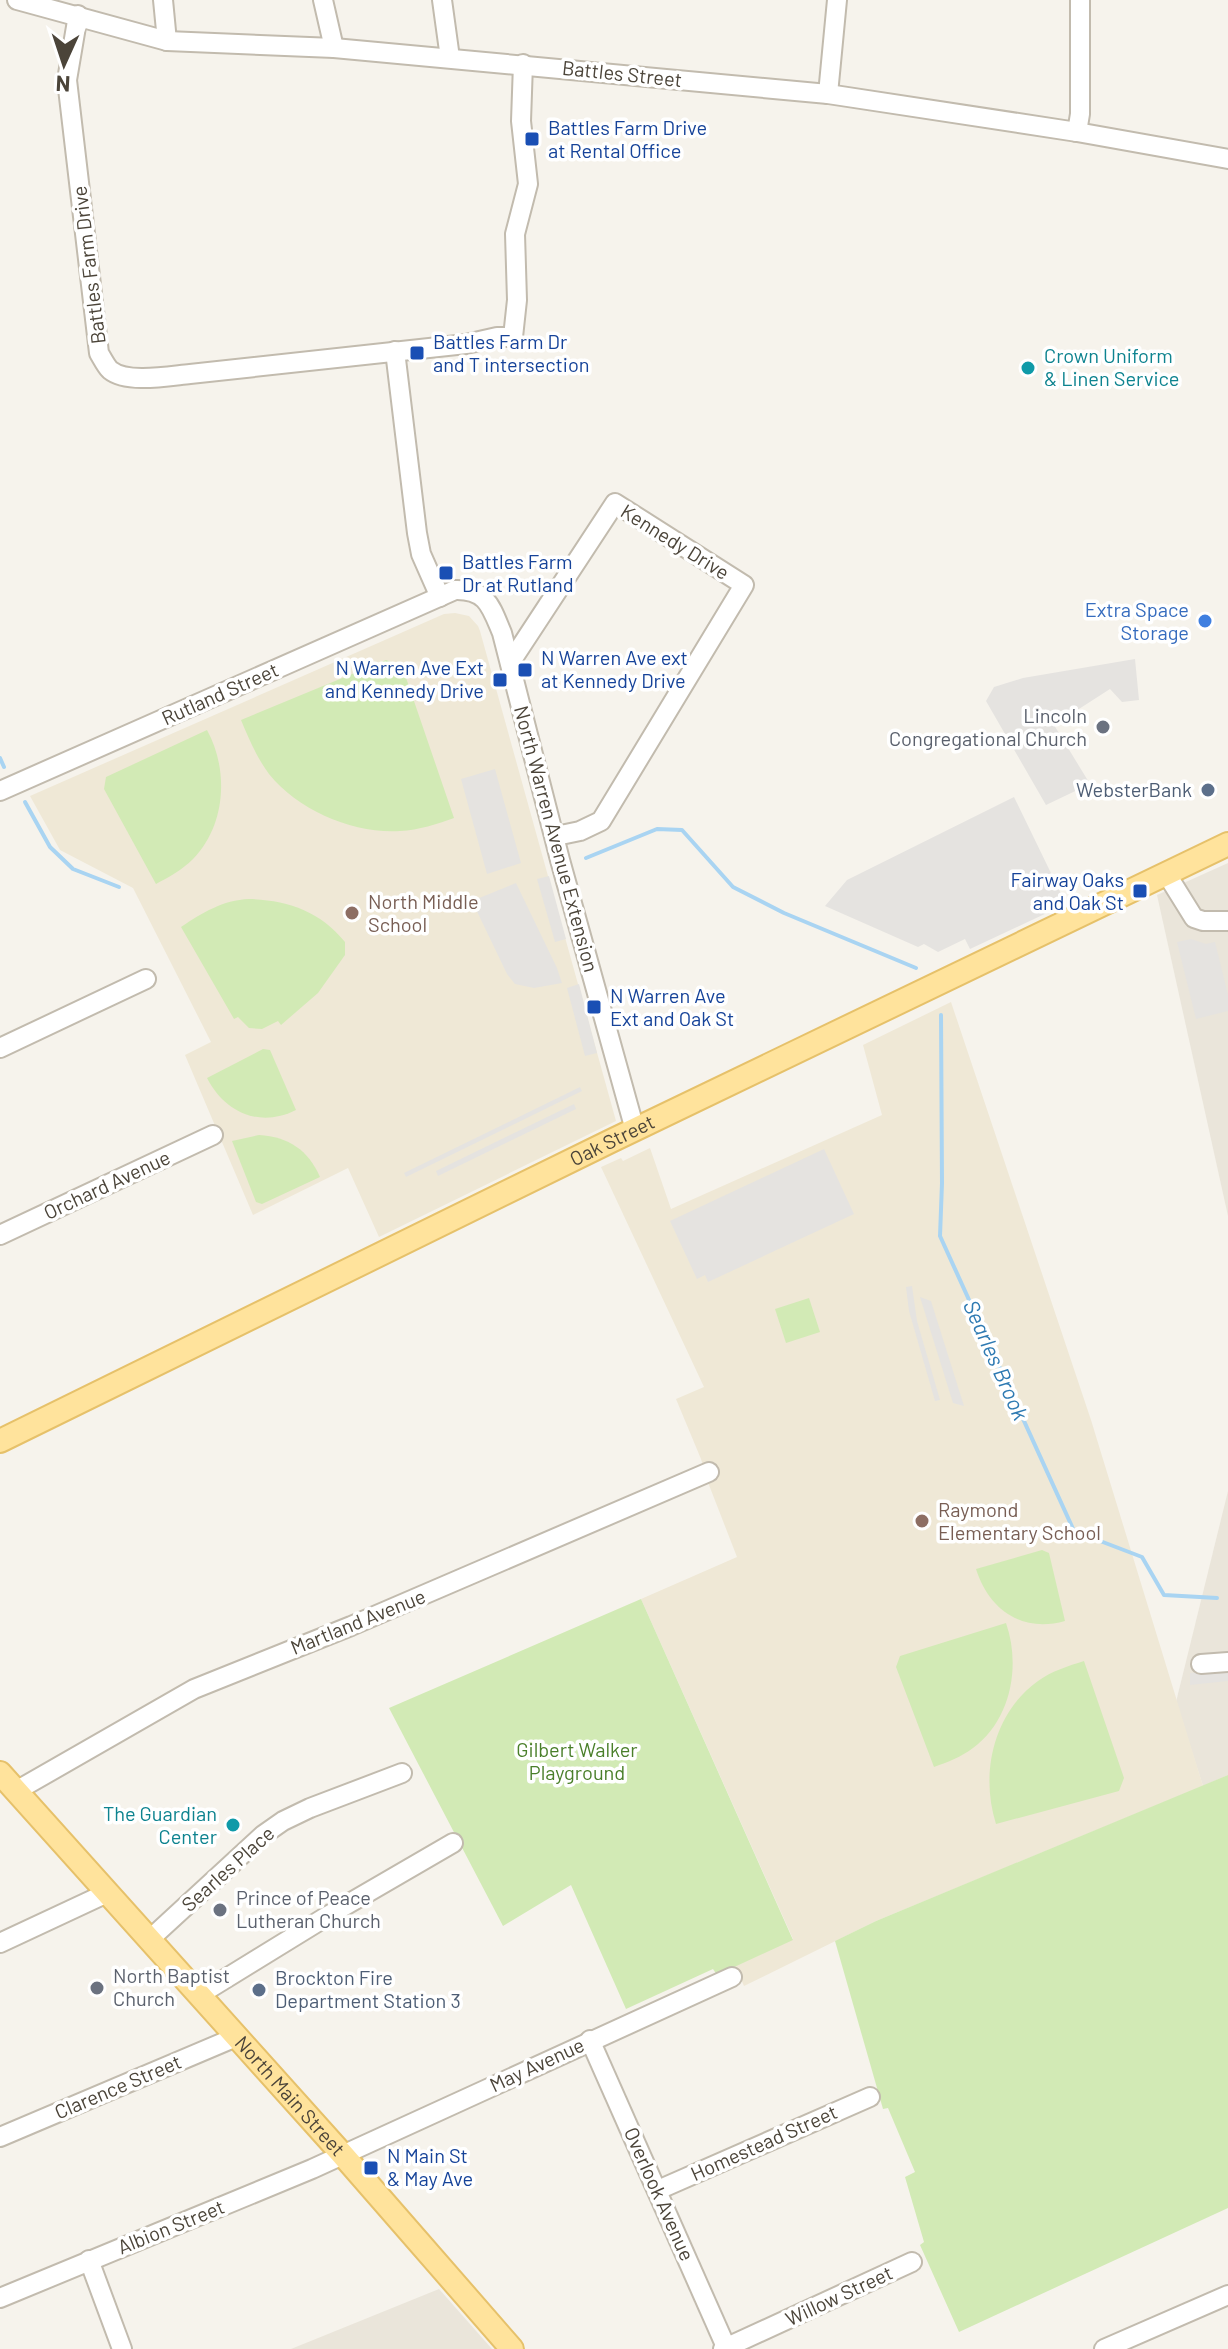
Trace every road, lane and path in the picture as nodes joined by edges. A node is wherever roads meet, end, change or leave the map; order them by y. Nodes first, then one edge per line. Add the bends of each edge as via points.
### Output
1 (17, 0) edge
2 (163, 0) edge
3 (323, 0) edge
4 (442, 0) edge
5 (837, 0) edge
6 (1080, 0) edge
7 (78, 15) junction
8 (167, 41) junction
9 (334, 48) junction
10 (450, 58) junction
11 (523, 64) junction
12 (828, 94) junction
13 (1077, 132) junction
14 (1228, 159) edge
15 (395, 351) junction
16 (440, 597) junction
17 (510, 663) junction
18 (0, 791) edge
19 (556, 836) junction
20 (1228, 844) edge
21 (1166, 873) junction
22 (1228, 921) edge
23 (146, 979) dead end
24 (0, 1048) edge
25 (635, 1130) junction
26 (213, 1135) dead end
27 (0, 1235) edge
28 (0, 1441) edge
29 (709, 1472) dead end
30 (1228, 1662) edge
31 (1201, 1664) dead end
32 (0, 1773) edge
33 (402, 1773) dead end
34 (16, 1791) junction
35 (453, 1843) dead end
36 (107, 1893) junction
37 (149, 1940) junction
38 (0, 1943) edge
39 (732, 1977) dead end
40 (199, 1995) junction
41 (236, 2037) junction
42 (590, 2040) junction
43 (870, 2097) dead end
44 (0, 2137) edge
45 (342, 2154) junction
46 (658, 2190) junction
47 (89, 2260) junction
48 (912, 2262) dead end
49 (1228, 2295) edge
50 (0, 2298) edge
51 (725, 2348) edge
52 (122, 2349) edge
53 (512, 2349) edge
54 (1104, 2349) edge

1 - 7 street, Battles Street
2 - 8 street
3 - 9 street
4 - 10 street
5 - 12 street
6 - 13 street
7 - 8 street, Battles Street
7 - 15 street, Battles Farm Drive via 67,80 99,353 110,370 147,378
8 - 9 street, Battles Street
9 - 10 street, Battles Street
10 - 11 street, Battles Street
11 - 12 street, Battles Street
11 - 15 street, Battles Farm Drive via 521,121 528,184 515,234 513,337
12 - 13 street, Battles Street
13 - 14 street, Battles Street
15 - 16 street via 417,533
16 - 17 street, North Warren Avenue Extension via 455,590 482,596 502,633
16 - 18 street, Rutland Street
17 - 19 street, North Warren Avenue Extension
17 - 19 street, Kennedy Drive via 615,503 744,585 601,821
19 - 25 street, North Warren Avenue Extension
20 - 21 main road, Oak Street
21 - 22 street via 1194,918
21 - 25 main road, Oak Street
23 - 24 street
25 - 28 main road, Oak Street
26 - 27 street, Orchard Avenue
29 - 34 street, Martland Avenue via 194,1689
30 - 31 street
32 - 34 main road, North Main Street
33 - 37 street, Searles Place via 283,1821
34 - 36 main road, North Main Street
35 - 40 street
36 - 37 main road, North Main Street
36 - 38 street
37 - 40 main road, North Main Street
39 - 42 street, May Avenue
40 - 41 main road, North Main Street
41 - 44 street, Clarence Street
41 - 45 main road, North Main Street
42 - 45 street, May Avenue
42 - 46 street, Overlook Avenue
43 - 46 street, Homestead Street
45 - 47 street, Albion Street
45 - 53 main road, North Main Street
46 - 51 street, Overlook Avenue
47 - 50 street, Albion Street
47 - 52 street
48 - 51 street, Willow Street
49 - 54 street

